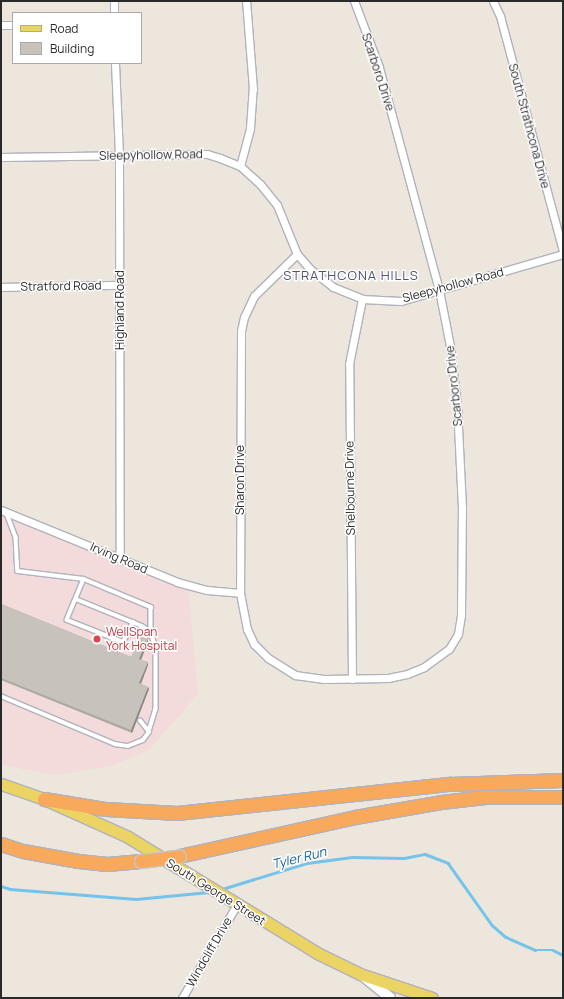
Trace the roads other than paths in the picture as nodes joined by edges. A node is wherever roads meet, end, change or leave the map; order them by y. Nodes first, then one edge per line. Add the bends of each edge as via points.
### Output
1 (114, 1) edge
2 (246, 1) edge
3 (354, 1) edge
4 (493, 1) edge
5 (114, 12) edge
6 (1, 25) edge
7 (12, 25) edge
8 (115, 64) edge
9 (119, 155) junction
10 (1, 158) edge
11 (240, 166) junction
12 (563, 253) edge
13 (297, 254) junction
14 (120, 285) junction
15 (1, 287) edge
16 (439, 290) junction
17 (362, 299) junction
18 (3, 511) edge
19 (120, 558) junction
20 (84, 579) junction
21 (240, 593) junction
22 (76, 599) junction
23 (133, 622) junction
24 (151, 632) junction
25 (141, 646) edge
26 (324, 679) joint
27 (352, 679) junction
28 (1, 696) edge
29 (140, 720) dead end
30 (149, 732) junction
31 (563, 780) edge
32 (1, 784) edge
33 (563, 797) edge
34 (44, 799) junction
35 (1, 844) edge
36 (236, 906) junction
37 (360, 974) junction
38 (182, 998) edge
39 (390, 998) edge
40 (432, 998) edge

1 - 5 street
2 - 11 street via 253,89 250,128
3 - 16 street, Scarboro Drive via 379,67
4 - 12 street, South Strathcona Drive via 500,16
6 - 7 street
8 - 9 street, Highland Road
9 - 10 street, Sleepyhollow Road
9 - 11 street, Sleepyhollow Road via 207,154
9 - 14 street, Highland Road
11 - 13 street, Sleepyhollow Road via 260,184 277,205
12 - 16 street, Sleepyhollow Road
13 - 17 street, Sleepyhollow Road via 332,287
13 - 21 street, Sharon Drive via 254,296 244,317 241,331
14 - 15 street, Stratford Road
14 - 19 street, Highland Road
16 - 17 street, Sleepyhollow Road via 401,301
16 - 27 street, Scarboro Drive via 450,346 457,405 462,508 461,616 458,634 449,649 424,667 388,678
17 - 27 street, Shelbourne Drive via 349,364
18 - 19 street, Irving Road
18 - 20 lane via 16,538 18,571
19 - 21 street, Irving Road via 177,582 207,590
20 - 22 lane
20 - 24 lane via 151,607
21 - 26 street, Sharon Drive via 247,629 254,644 268,658 294,675
22 - 23 lane
22 - 23 lane via 67,620 122,642
23 - 24 lane
24 - 25 lane
24 - 30 lane via 156,648 156,709
26 - 27 street, Scarboro Drive
28 - 30 lane via 115,744 128,746 143,740
29 - 30 lane
31 - 34 highway via 450,784 177,813 106,810
32 - 34 main road, South George Street
33 - 35 highway, bridge via 485,797 441,802 141,862 107,864 78,861 23,851
34 - 36 main road, South George Street via 128,837
36 - 37 main road, South George Street via 317,953
36 - 38 street, Windcliff Drive
37 - 39 street
37 - 40 main road, South George Street

